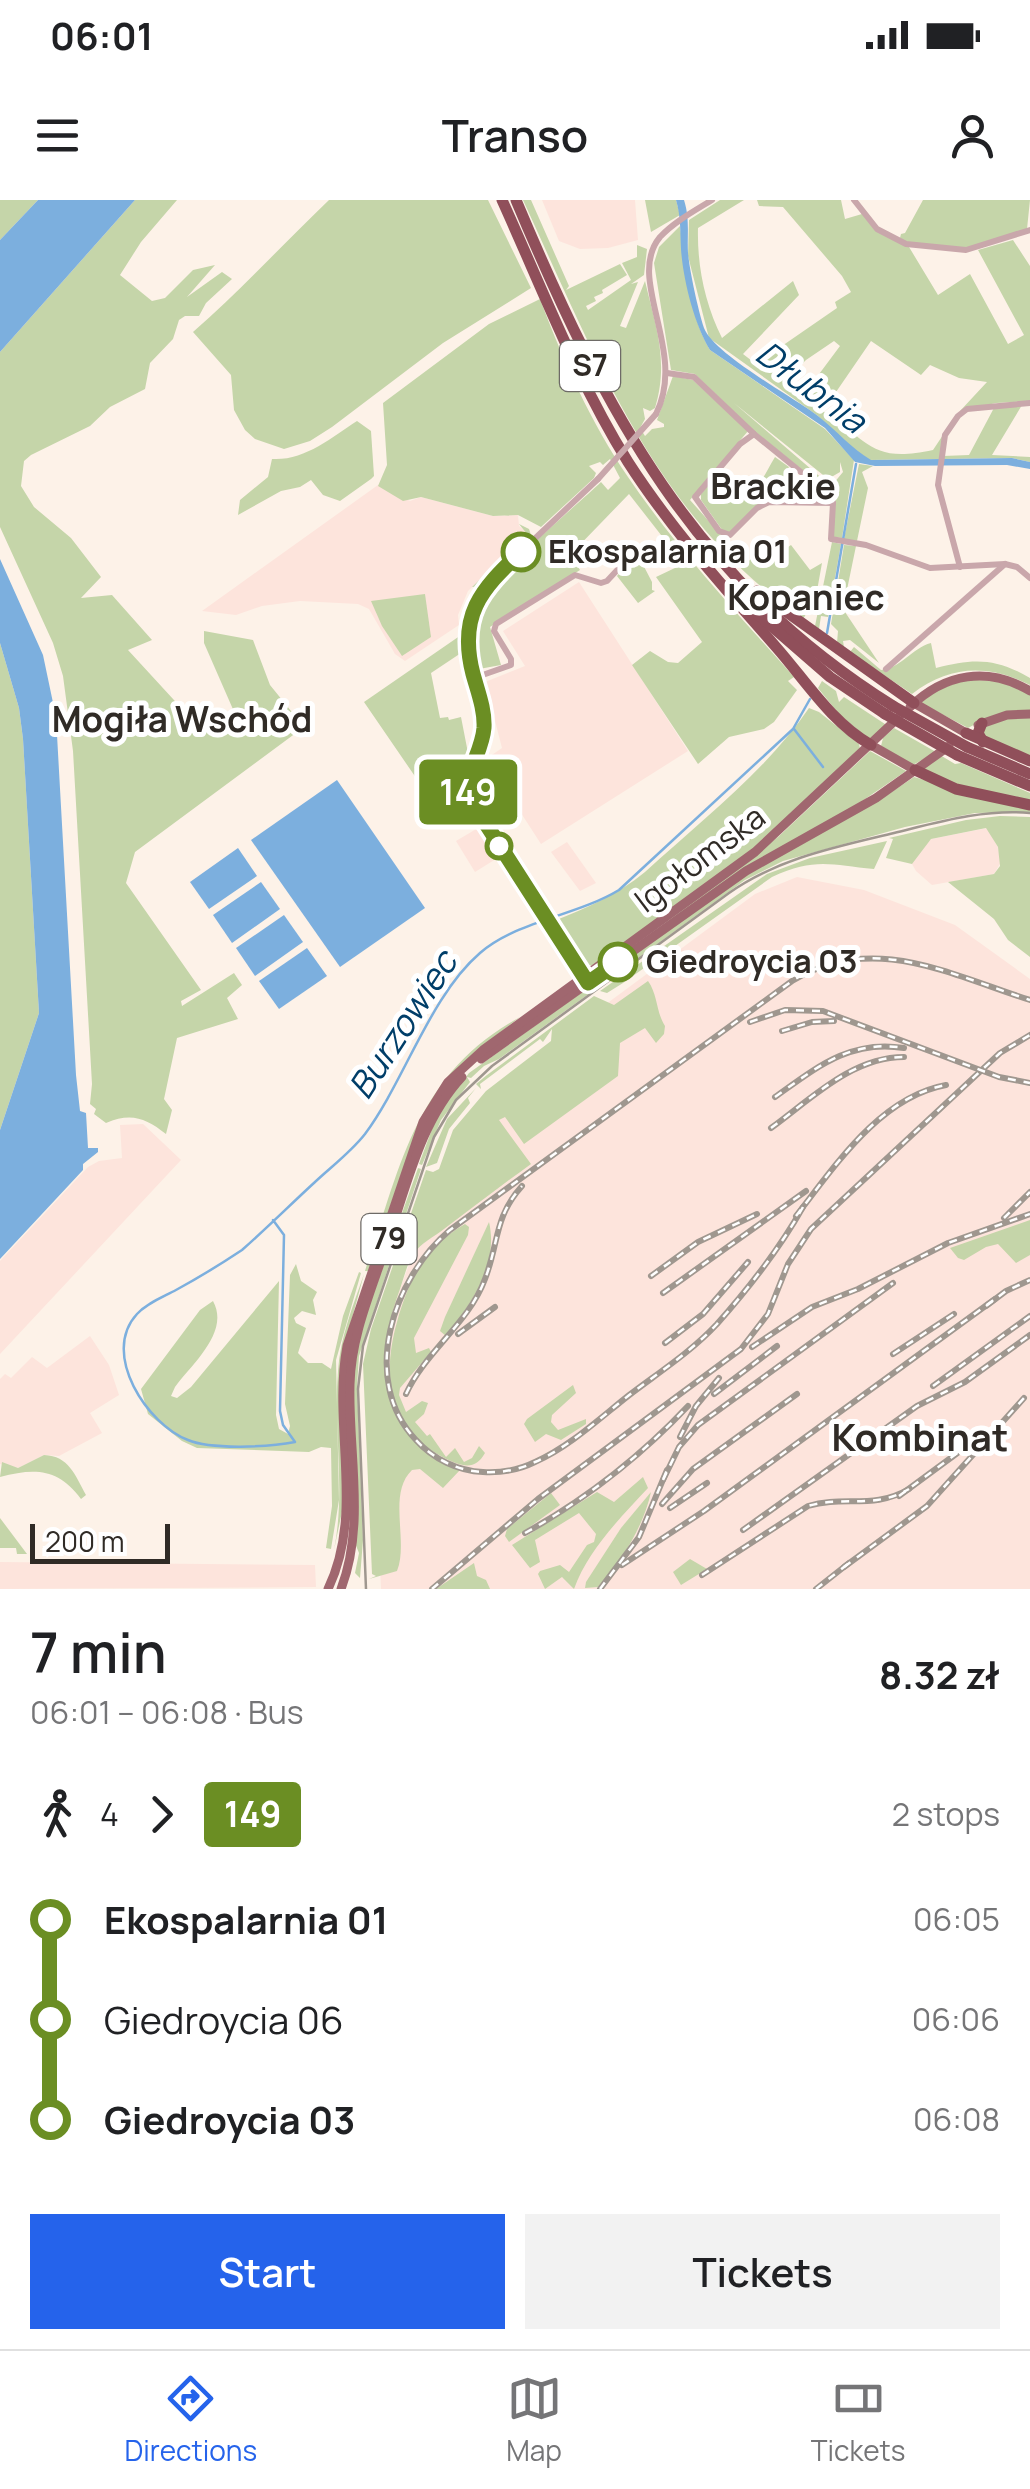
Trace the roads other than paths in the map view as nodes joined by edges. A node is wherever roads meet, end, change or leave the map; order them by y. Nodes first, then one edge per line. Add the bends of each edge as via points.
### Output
1 (502, 200) edge
2 (516, 200) edge
3 (854, 200) edge
4 (708, 202) edge
5 (1030, 230) edge
6 (667, 373) junction
7 (1030, 403) edge
8 (754, 434) junction
9 (833, 503) junction
10 (634, 552) dead end
11 (1005, 564) junction
12 (726, 567) junction
13 (960, 567) junction
14 (712, 573) junction
15 (1030, 578) edge
16 (798, 644) junction
17 (886, 669) dead end
18 (474, 678) junction
19 (1030, 692) edge
20 (914, 703) junction
21 (1030, 714) edge
22 (982, 723) junction
23 (854, 736) junction
24 (984, 742) junction
25 (871, 745) junction
26 (964, 745) junction
27 (860, 756) junction
28 (1030, 761) edge
29 (915, 770) junction
30 (1030, 774) edge
31 (1030, 786) edge
32 (1030, 806) edge
33 (586, 980) junction
34 (328, 1589) edge
35 (340, 1589) edge

1 - 14 highway, S7 via 608,428
2 - 12 highway, S7 via 624,428 672,502
3 - 5 street via 877,229 906,244 966,250
4 - 6 street via 654,245 648,277
6 - 8 street via 694,378
6 - 18 street, bridge via 656,414 482,591 467,641
7 - 13 street via 974,408 959,414 946,435 939,491
8 - 9 street
8 - 9 street via 695,496 719,531 730,535 769,502
9 - 13 street via 833,540 925,566
10 - 18 street via 608,581 575,575 496,624 511,666
11 - 13 street
11 - 15 street
11 - 17 street
12 - 16 highway, S7
12 - 20 highway
14 - 16 highway, S7
14 - 23 highway
16 - 26 highway, S7, bridge via 889,710
18 - 33 street via 484,734 468,796
19 - 20 main road, 79 via 1003,679 970,676 942,682
20 - 25 main road, Igołomska / 79
20 - 26 main road
21 - 22 main road, 79
22 - 24 highway
22 - 26 main road, 79
23 - 25 highway
23 - 27 highway
24 - 26 highway
24 - 28 highway
25 - 27 main road, Igołomska / 79
25 - 29 main road
26 - 29 main road, 79
26 - 30 highway, S7
26 - 31 highway, S7
27 - 33 main road, Igołomska / 79 via 747,858
29 - 32 highway via 956,789
29 - 33 main road, Igołomska / 79 via 746,870
33 - 34 main road, Igołomska / 79 via 470,1060 420,1130 346,1355 346,1510
33 - 35 main road, Igołomska / 79 via 470,1068 426,1132 353,1352 353,1532

